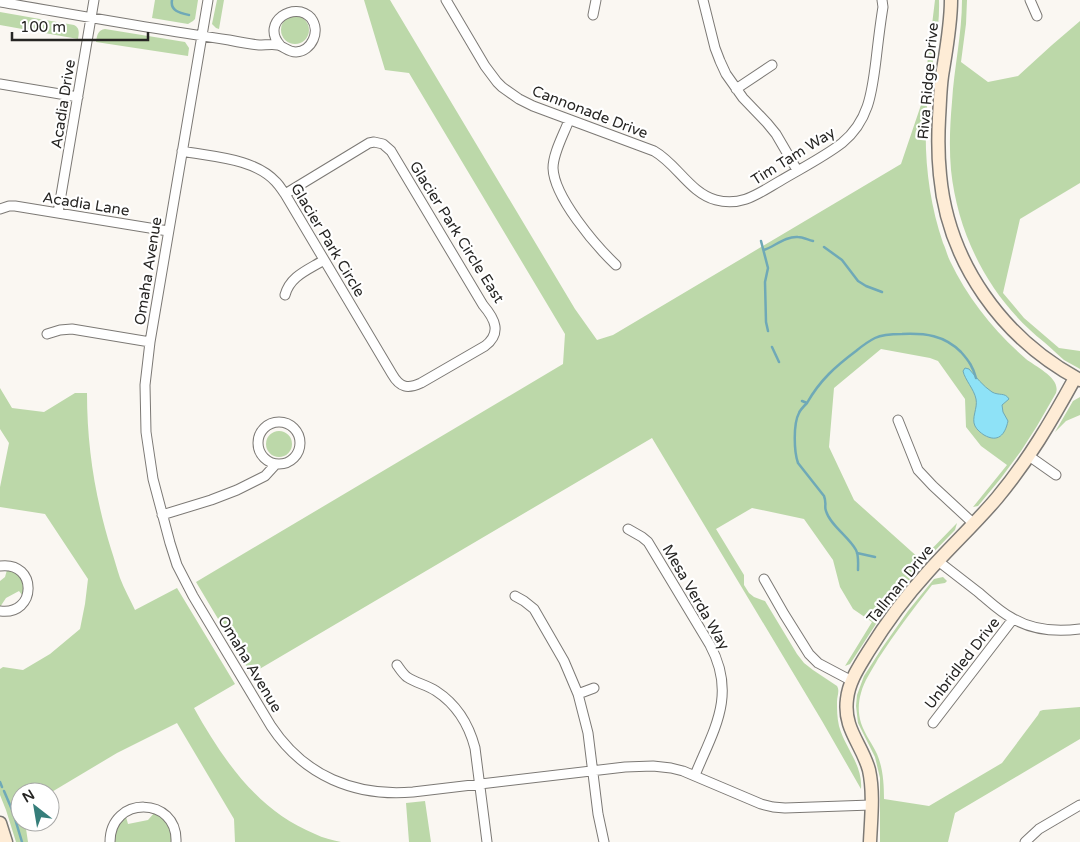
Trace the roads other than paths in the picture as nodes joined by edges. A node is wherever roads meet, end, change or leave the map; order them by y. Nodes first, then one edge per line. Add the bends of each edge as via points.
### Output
1 (94, 0) edge
2 (208, 0) edge
3 (446, 0) edge
4 (596, 0) edge
5 (703, 0) edge
6 (882, 0) edge
7 (951, 0) edge
8 (1030, 0) edge
9 (0, 2) edge
10 (592, 15) dead end
11 (1036, 16) dead end
12 (91, 17) junction
13 (201, 36) junction
14 (280, 45) junction
15 (772, 65) dead end
16 (0, 84) edge
17 (736, 89) junction
18 (78, 96) junction
19 (569, 120) junction
20 (182, 151) junction
21 (797, 170) junction
22 (285, 194) junction
23 (728, 201) joint
24 (0, 209) edge
25 (58, 213) junction
26 (168, 231) junction
27 (324, 260) junction
28 (616, 265) dead end
29 (285, 296) dead end
30 (47, 334) dead end
31 (150, 342) junction
32 (1077, 379) edge
33 (415, 386) joint
34 (898, 420) dead end
35 (1029, 456) junction
36 (276, 464) junction
37 (1056, 475) dead end
38 (162, 515) junction
39 (974, 524) junction
40 (628, 529) dead end
41 (938, 561) junction
42 (0, 566) edge
43 (764, 579) dead end
44 (515, 596) dead end
45 (0, 610) edge
46 (1013, 619) junction
47 (1080, 629) edge
48 (397, 665) dead end
49 (852, 681) junction
50 (594, 688) dead end
51 (578, 694) junction
52 (933, 723) dead end
53 (592, 772) junction
54 (695, 776) junction
55 (480, 785) junction
56 (871, 805) junction
57 (1080, 805) edge
58 (0, 824) edge
59 (6, 842) edge
60 (110, 842) edge
61 (176, 842) edge
62 (487, 842) edge
63 (604, 842) edge
64 (870, 842) edge
65 (1024, 842) edge

1 - 12 street, Acadia Drive
2 - 13 street, Omaha Avenue
3 - 19 street, Cannonade Drive via 485,66 502,87 526,103
4 - 10 street
5 - 17 street via 717,54
6 - 21 street, Tim Tam Way via 872,90 866,111 854,131 841,143
7 - 32 street, Riva Ridge Drive via 941,86 938,152 943,197 951,228 969,271 1001,318 1031,348
8 - 11 street
9 - 12 street
12 - 13 street
12 - 18 street, Acadia Drive
13 - 14 street
13 - 20 street, Omaha Avenue
14 - 14 street via 296,52 309,46 316,30 314,21 305,12 297,10 279,16 274,31
15 - 17 street
16 - 18 street
17 - 21 street via 767,122
18 - 25 street, Acadia Drive
19 - 23 street, Cannonade Drive via 654,151 702,193
19 - 28 street via 554,159 556,183 582,228
20 - 22 street, Glacier Park Circle via 255,166 276,182
20 - 26 street, Omaha Avenue
21 - 23 street, Tim Tam Way via 751,198
22 - 27 street, Glacier Park Circle
22 - 33 street, Glacier Park Circle East via 365,145 383,144 391,151 495,323 495,333 488,344
24 - 25 street, Acadia Lane via 15,206
25 - 26 street, Acadia Lane
26 - 31 street, Omaha Avenue
27 - 29 street via 295,278
27 - 33 street, Glacier Park Circle via 395,379 405,387
30 - 31 street via 72,329
31 - 38 street, Omaha Avenue via 145,424 151,472
32 - 35 street, Tallman Drive
34 - 39 street via 918,470
35 - 37 street
35 - 39 street, Tallman Drive
36 - 36 street via 290,462 300,446 298,433 283,423 268,426 259,439 261,454
36 - 38 street via 265,476 237,490
38 - 55 street, Omaha Avenue via 178,565 193,596 274,732 301,760 333,780 378,793 398,794
39 - 41 street, Tallman Drive
40 - 54 street, Mesa Verda Way via 648,542 710,645 718,664 721,709
41 - 46 street
41 - 49 street, Tallman Drive via 895,612
42 - 45 street via 17,569 25,577 28,587 20,606 10,611
43 - 49 street via 809,654 818,663
44 - 51 street via 534,609 560,653
46 - 47 street via 1046,630
46 - 52 street, Unbridled Drive
48 - 55 street via 409,678 442,695 459,713 473,742
49 - 56 street, Tallman Drive via 847,698 847,716 851,732 868,765
50 - 51 street
51 - 53 street via 588,733
53 - 54 street, Omaha Avenue via 653,766
53 - 55 street, Omaha Avenue
53 - 63 street
54 - 56 street, Omaha Avenue via 773,807
55 - 62 street
56 - 64 street, Tallman Drive
57 - 65 street via 1039,829
58 - 59 street
60 - 61 street via 120,816 135,808 146,807 156,809 169,819

